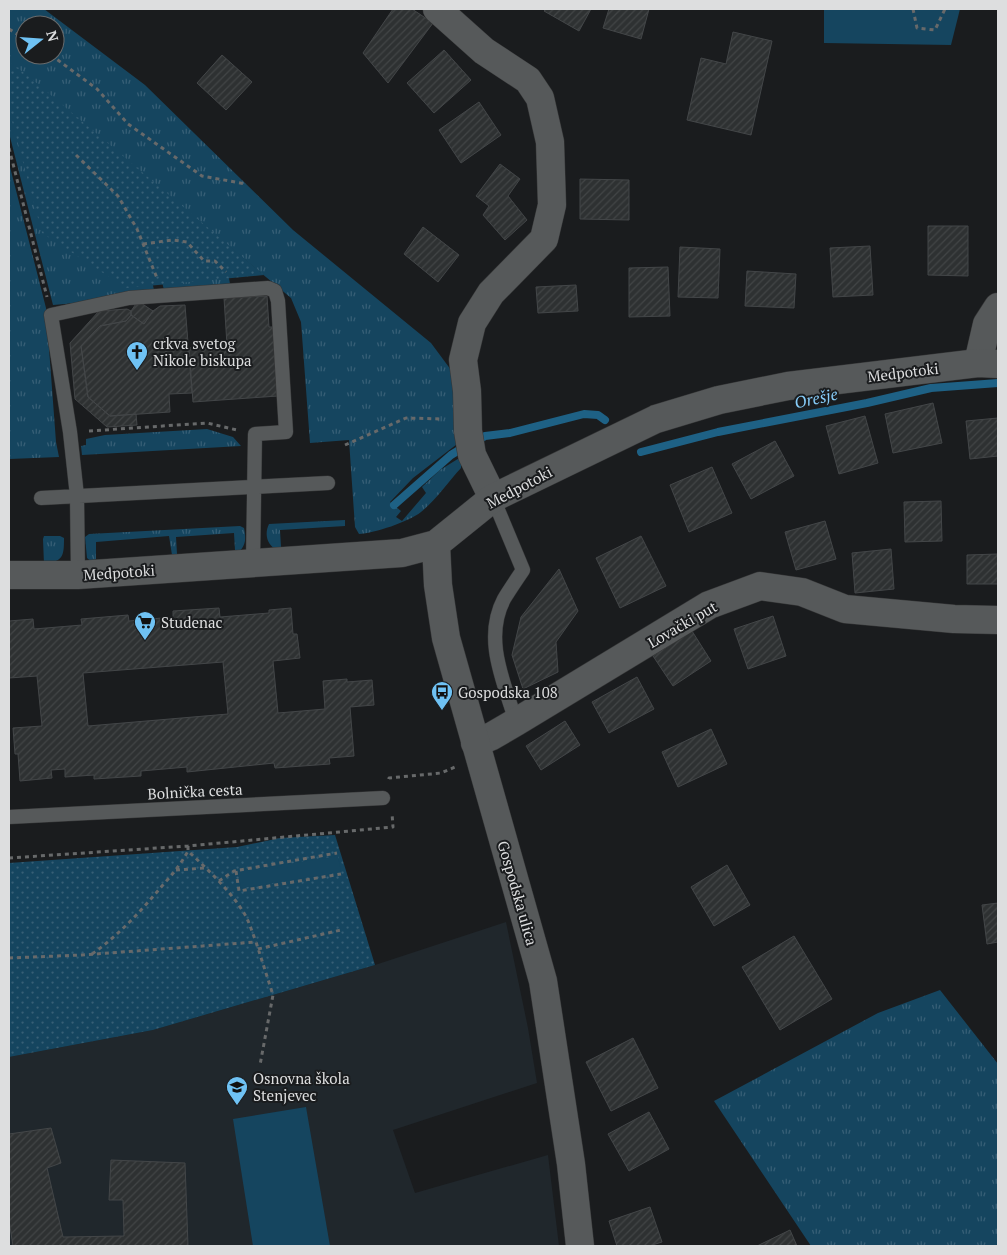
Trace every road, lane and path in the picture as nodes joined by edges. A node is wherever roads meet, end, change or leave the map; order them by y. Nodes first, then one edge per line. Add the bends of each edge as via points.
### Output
1 (437, 9) edge
2 (913, 9) edge
3 (945, 9) edge
4 (65, 65) edge
5 (9, 148) edge
6 (76, 155) dead end
7 (246, 184) dead end
8 (143, 244) junction
9 (235, 290) junction
10 (160, 296) junction
11 (998, 307) edge
12 (51, 315) junction
13 (988, 363) edge
14 (70, 432) junction
15 (254, 434) junction
16 (469, 435) junction
17 (345, 445) dead end
18 (328, 483) dead end
19 (254, 486) junction
20 (77, 496) junction
21 (41, 498) dead end
22 (493, 498) junction
23 (436, 544) junction
24 (253, 562) junction
25 (9, 575) edge
26 (78, 575) junction
27 (998, 620) edge
28 (516, 722) junction
29 (475, 743) junction
30 (455, 767) dead end
31 (390, 785) dead end
32 (387, 803) joint
33 (9, 816) edge
34 (188, 846) junction
35 (188, 851) junction
36 (337, 854) dead end
37 (9, 858) edge
38 (206, 868) junction
39 (176, 870) junction
40 (236, 871) junction
41 (342, 874) dead end
42 (219, 881) junction
43 (341, 930) dead end
44 (256, 942) junction
45 (258, 949) junction
46 (92, 954) junction
47 (9, 958) edge
48 (260, 1065) dead end
49 (580, 1246) edge

1 - 16 street via 484,51 528,80 540,98 550,142 552,205 544,239 491,293 472,323 463,360
2 - 3 path via 917,28 935,30
4 - 7 path via 97,89 128,124 202,176
5 - 12 path
6 - 8 path via 118,196
8 - 9 path via 173,240 187,242 204,261 215,261 233,278
8 - 10 path
9 - 10 lane
9 - 15 lane via 268,288 275,291 278,302 286,432
10 - 12 lane via 129,298
11 - 13 street via 987,324
12 - 14 lane
13 - 22 street, Medpotoki via 788,386 719,400 656,419
14 - 15 path via 207,423
14 - 20 lane
15 - 19 lane
16 - 17 path via 406,418
16 - 22 street
18 - 19 lane
19 - 20 lane
19 - 24 lane
20 - 21 lane
20 - 26 lane
22 - 23 street, Medpotoki
22 - 28 lane via 523,570 504,600 494,632 497,661
23 - 24 street, Medpotoki via 402,553
23 - 29 street, Gospodska ulica via 446,638
24 - 26 street, Medpotoki
25 - 26 street, Medpotoki
27 - 28 street, Lovački put via 845,609 802,592 760,586 709,605
28 - 29 street, Lovački put
29 - 49 street, Gospodska ulica via 543,981
30 - 31 path via 441,773 389,778
32 - 33 lane, Bolnička cesta
32 - 34 path via 393,827
34 - 35 path
34 - 37 path
35 - 38 path
35 - 39 path
36 - 40 path
38 - 39 path
38 - 42 path
39 - 46 path via 129,922
40 - 41 path via 239,891
40 - 42 path
42 - 44 path via 245,915
43 - 45 path
44 - 45 path
44 - 46 path
45 - 48 path via 273,995
46 - 47 path

